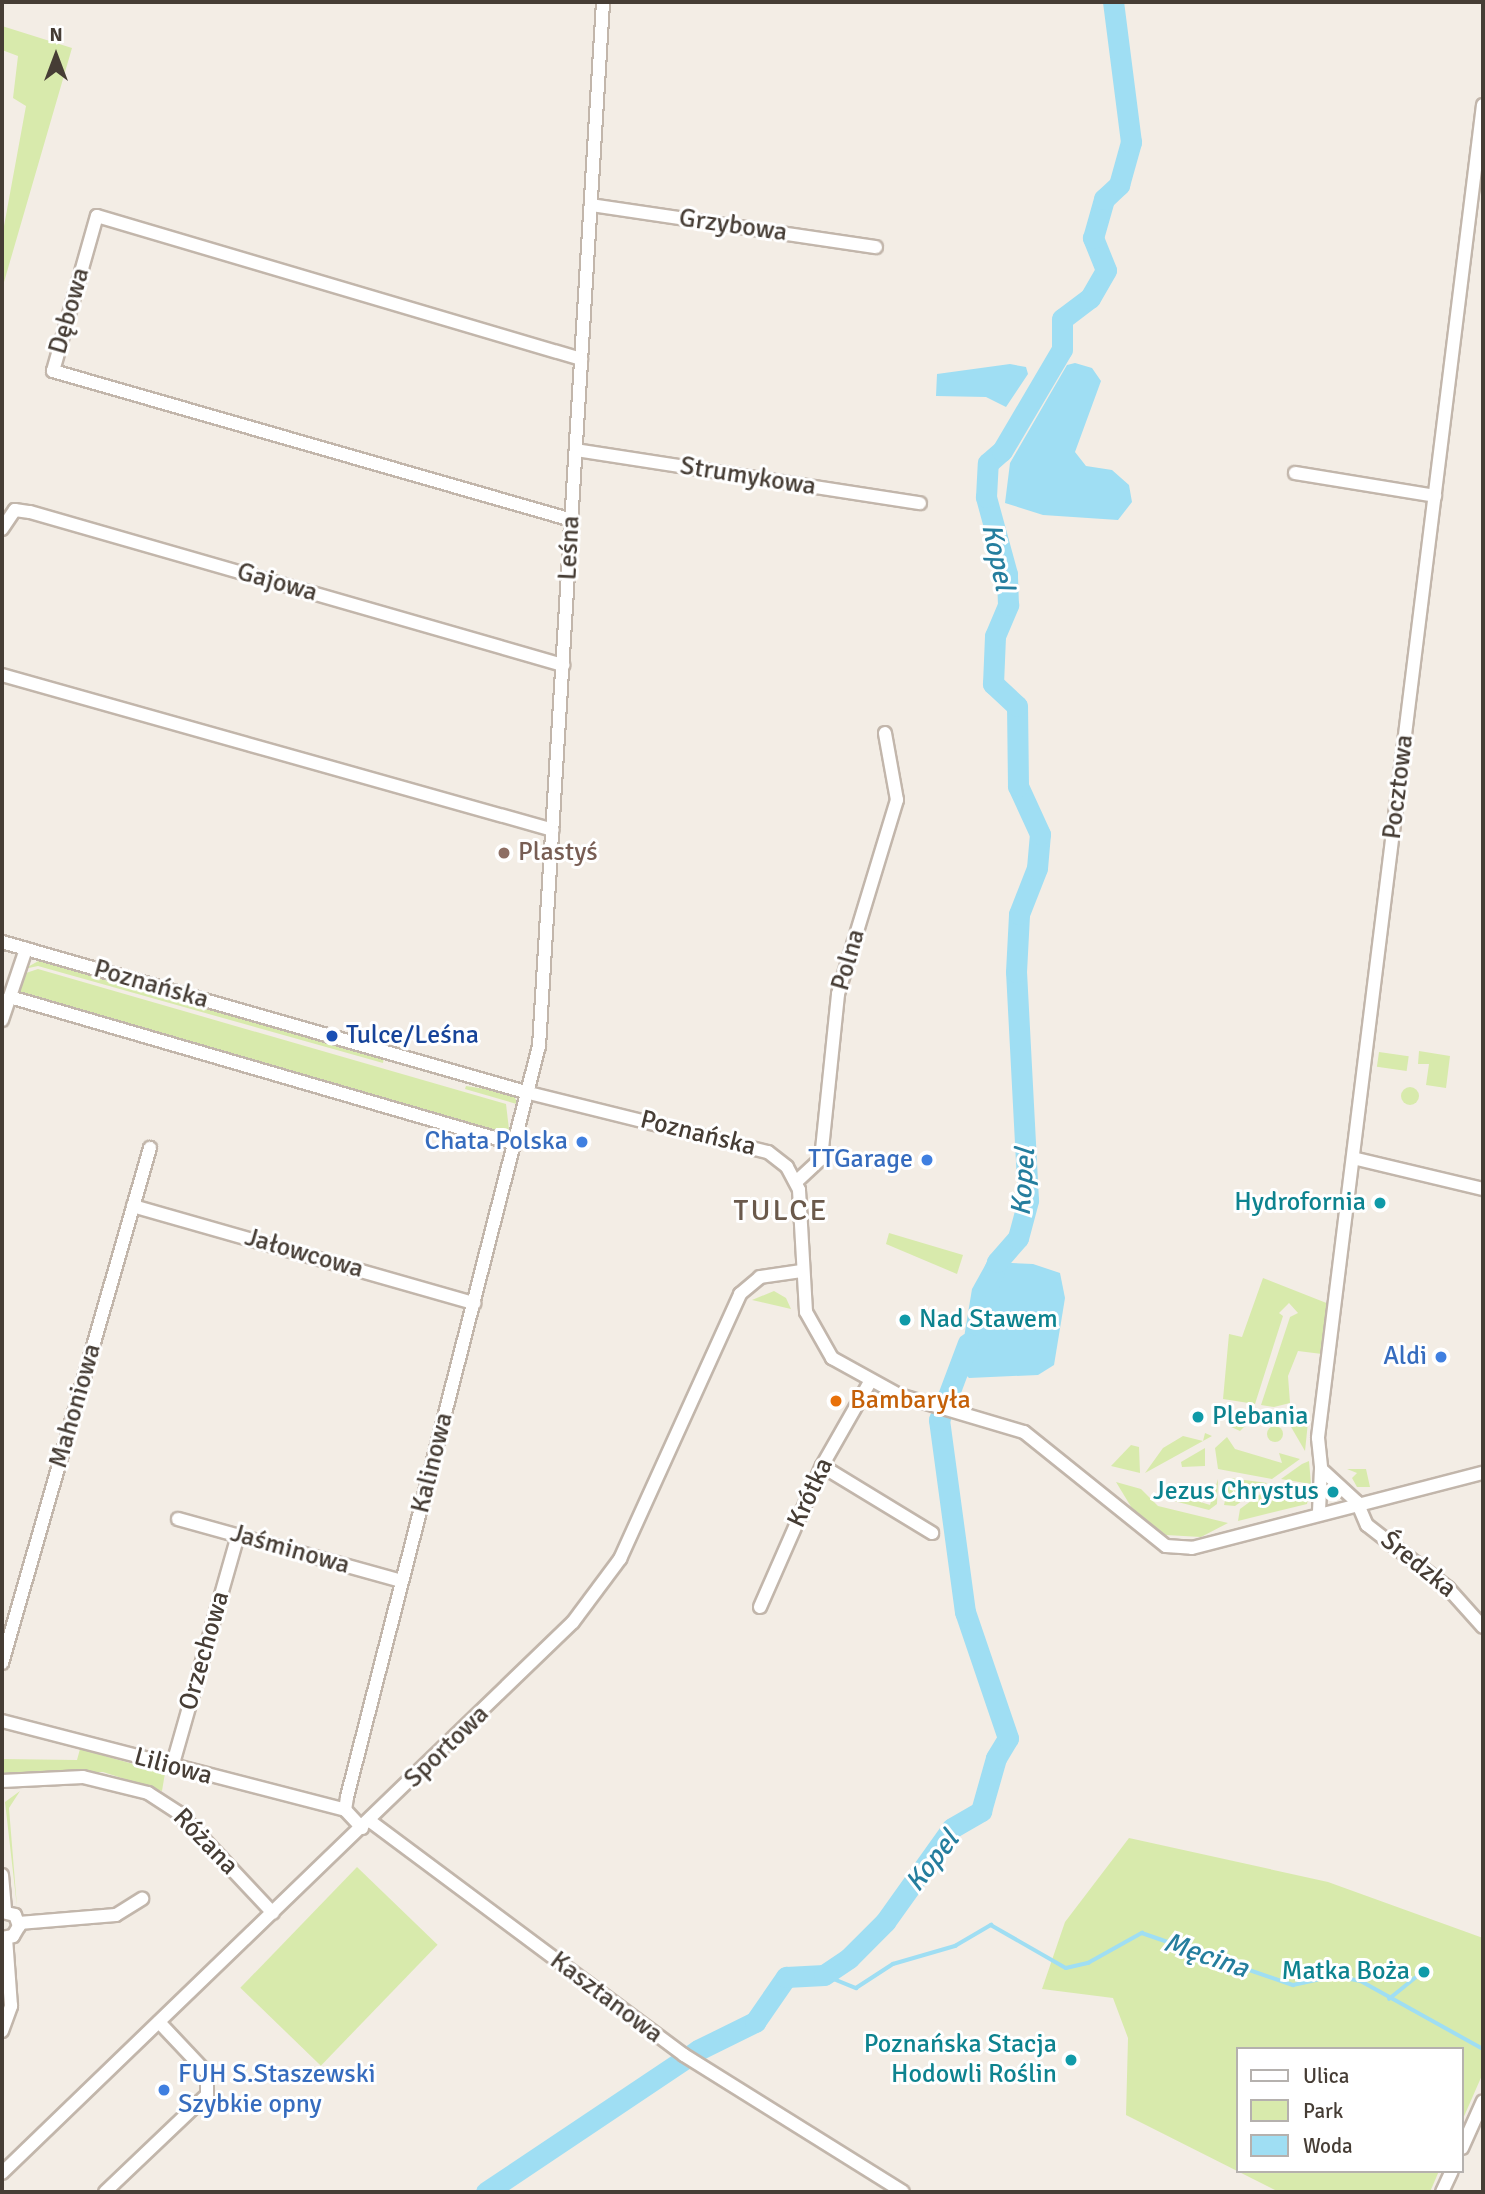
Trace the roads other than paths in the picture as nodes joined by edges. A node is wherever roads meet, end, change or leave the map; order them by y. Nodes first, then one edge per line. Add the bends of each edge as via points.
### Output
1 (603, 2) edge
2 (1483, 105) edge
3 (591, 205) junction
4 (876, 247) dead end
5 (581, 359) junction
6 (576, 450) junction
7 (1295, 473) dead end
8 (1435, 496) junction
9 (920, 503) dead end
10 (572, 520) junction
11 (2, 529) edge
12 (563, 664) junction
13 (2, 675) edge
14 (884, 733) dead end
15 (553, 830) junction
16 (2, 942) edge
17 (26, 948) junction
18 (10, 997) junction
19 (2, 1020) edge
20 (529, 1093) junction
21 (515, 1144) junction
22 (150, 1148) dead end
23 (1357, 1159) junction
24 (796, 1182) junction
25 (1483, 1189) edge
26 (134, 1206) junction
27 (801, 1271) junction
28 (474, 1303) junction
29 (870, 1382) junction
30 (822, 1466) junction
31 (1321, 1469) junction
32 (1483, 1473) edge
33 (1357, 1502) junction
34 (1319, 1511) junction
35 (178, 1518) dead end
36 (932, 1533) dead end
37 (238, 1535) junction
38 (402, 1581) junction
39 (760, 1607) dead end
40 (1483, 1627) edge
41 (2, 1663) edge
42 (2, 1721) edge
43 (172, 1767) junction
44 (2, 1781) edge
45 (345, 1810) junction
46 (366, 1825) junction
47 (2, 1875) edge
48 (142, 1899) dead end
49 (3, 1912) edge
50 (272, 1913) junction
51 (19, 1923) junction
52 (4, 1938) edge
53 (159, 2022) junction
54 (2, 2031) edge
55 (1483, 2101) edge
56 (1464, 2144) edge
57 (2, 2173) edge
58 (1451, 2173) edge
59 (106, 2192) edge
60 (903, 2192) edge
61 (1443, 2192) edge

1 - 3 street, Leśna
2 - 8 street, Pocztowa
3 - 4 street, Grzybowa
3 - 5 street, Leśna
5 - 6 street, Leśna
5 - 10 street, Dębowa via 97,216 53,371
6 - 9 street, Strumykowa
6 - 10 street, Leśna
7 - 8 street
8 - 23 street, Pocztowa
10 - 12 street, Leśna
11 - 12 street, Gajowa via 15,510 30,512
12 - 15 street, Leśna
13 - 15 street
14 - 24 street, Polna via 896,769 897,800 838,993 821,1159
15 - 20 street, Leśna via 538,1046
16 - 17 street, Poznańska
17 - 18 street
17 - 20 street, Poznańska
18 - 19 street
18 - 21 street, Poznańska
20 - 21 street, Kalinowa
20 - 24 street, Poznańska via 753,1146 775,1156
21 - 28 street, Kalinowa
22 - 26 street, Mahoniowa
23 - 25 street
23 - 31 street, Pocztowa via 1318,1438
24 - 27 street
26 - 28 street, Jałowcowa
26 - 41 street, Mahoniowa
27 - 29 street via 815,1336 839,1364
27 - 46 street, Sportowa via 760,1277 740,1294 605,1584 535,1662
28 - 38 street, Kalinowa
29 - 30 street, Krótka
29 - 34 street via 1024,1432 1166,1546 1200,1547
30 - 36 street
30 - 39 street, Krótka
31 - 33 street
31 - 34 street, Pocztowa
32 - 33 street
33 - 34 street
33 - 40 street, Średzka via 1367,1525 1442,1582
35 - 37 street, Jaśminowa
37 - 38 street, Jaśminowa
37 - 43 street, Orzechowa
38 - 45 street, Kalinowa
42 - 43 street, Liliowa
43 - 45 street, Liliowa
44 - 50 street, Różana via 83,1776 148,1793 179,1813
45 - 46 street
46 - 50 street, Sportowa
46 - 60 street, Kasztanowa via 701,2067
47 - 49 street
48 - 51 street via 116,1915
49 - 51 street
50 - 53 street, Sportowa
51 - 52 street
52 - 54 street via 11,2006
53 - 57 street, Sportowa
53 - 59 street via 206,2073 207,2095
55 - 56 street
58 - 61 street

